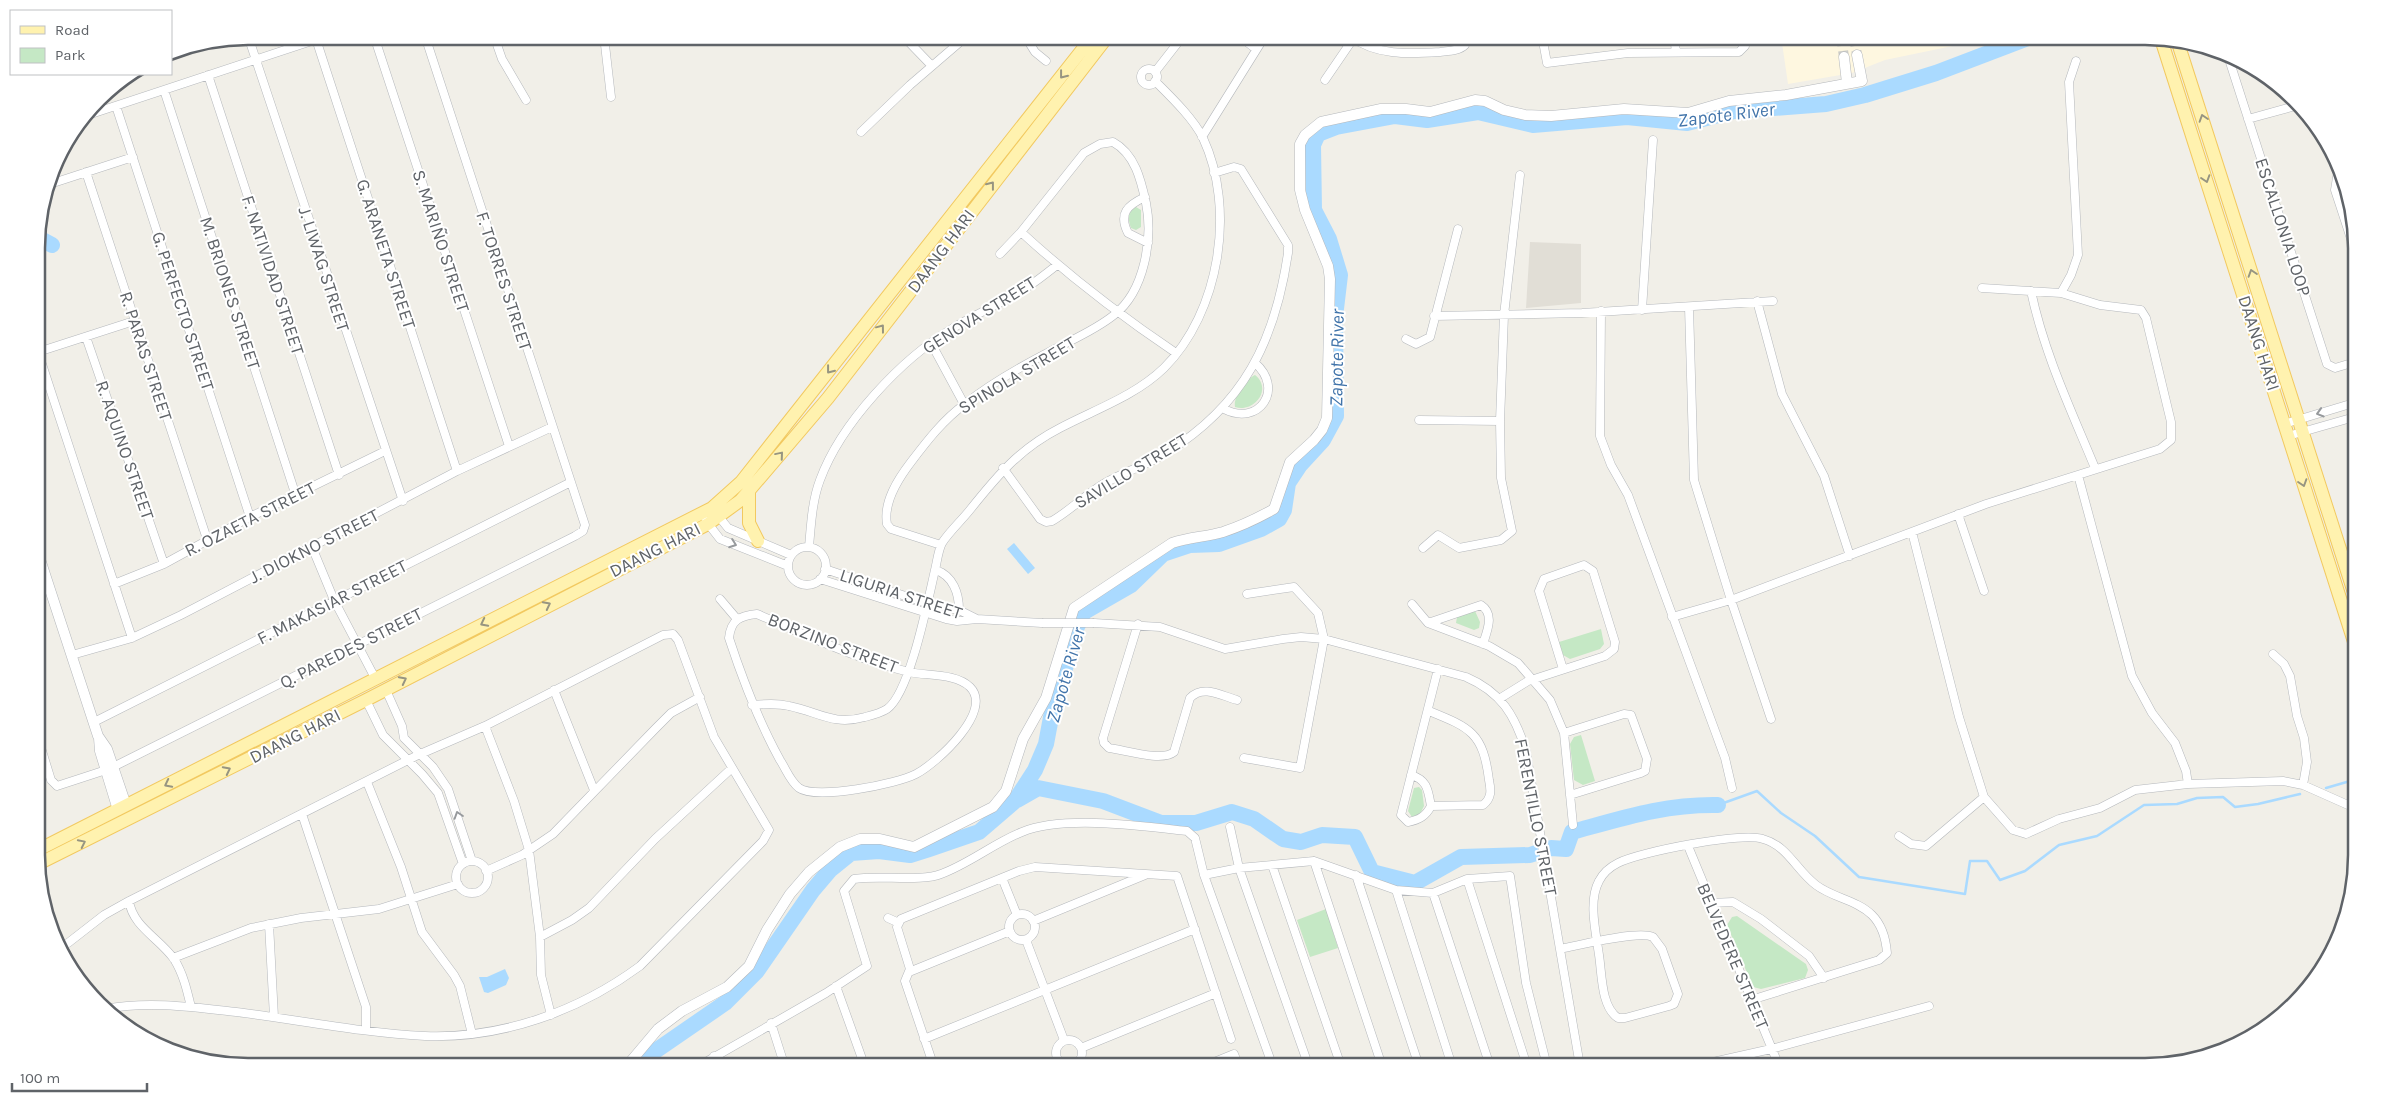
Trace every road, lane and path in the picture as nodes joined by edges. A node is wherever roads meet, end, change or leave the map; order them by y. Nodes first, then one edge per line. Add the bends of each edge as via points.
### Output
1 (251, 45) edge
2 (295, 45) edge
3 (317, 45) edge
4 (377, 45) edge
5 (427, 45) edge
6 (497, 45) edge
7 (605, 45) edge
8 (912, 45) edge
9 (956, 45) edge
10 (1031, 45) edge
11 (1086, 45) edge
12 (1100, 45) edge
13 (1176, 45) edge
14 (1251, 45) edge
15 (1259, 45) edge
16 (1346, 45) edge
17 (1368, 45) edge
18 (1465, 45) edge
19 (1544, 45) edge
20 (1675, 45) edge
21 (1745, 45) edge
22 (2163, 46) edge
23 (2180, 48) edge
24 (1256, 49) junction
25 (1676, 52) junction
26 (1857, 55) tunnel mouth
27 (1844, 57) tunnel mouth
28 (255, 59) junction
29 (1046, 61) dead end
30 (2076, 61) dead end
31 (932, 66) junction
32 (2235, 66) edge
33 (1155, 72) junction
34 (208, 75) junction
35 (1325, 80) dead end
36 (1155, 81) junction
37 (1847, 82) junction
38 (164, 90) junction
39 (611, 96) dead end
40 (526, 100) dead end
41 (116, 106) junction
42 (2291, 106) edge
43 (97, 112) edge
44 (2248, 119) junction
45 (861, 132) dead end
46 (1202, 137) junction
47 (1653, 140) dead end
48 (133, 157) junction
49 (86, 172) junction
50 (1214, 173) junction
51 (1520, 175) dead end
52 (2337, 181) edge
53 (56, 182) edge
54 (1145, 197) junction
55 (973, 198) junction
56 (2347, 225) edge
57 (1458, 229) dead end
58 (1021, 232) junction
59 (1148, 244) junction
60 (1000, 254) dead end
61 (1057, 265) junction
62 (1982, 288) dead end
63 (2031, 292) junction
64 (2061, 292) junction
65 (1757, 301) junction
66 (1774, 301) dead end
67 (1689, 307) junction
68 (1642, 310) junction
69 (1601, 311) junction
70 (1116, 313) junction
71 (1504, 315) junction
72 (1434, 316) junction
73 (134, 321) junction
74 (86, 337) junction
75 (1406, 340) dead end
76 (930, 343) junction
77 (45, 348) edge
78 (1176, 354) junction
79 (1255, 363) junction
80 (2348, 364) edge
81 (45, 372) edge
82 (964, 404) junction
83 (2348, 405) edge
84 (1224, 408) junction
85 (2348, 418) edge
86 (1419, 420) dead end
87 (1500, 421) junction
88 (2301, 426) junction
89 (552, 427) junction
90 (2286, 430) junction
91 (508, 446) junction
92 (385, 452) junction
93 (1003, 468) junction
94 (2096, 468) junction
95 (457, 471) junction
96 (339, 474) junction
97 (2078, 475) junction
98 (571, 482) junction
99 (748, 492) junction
100 (296, 496) junction
101 (403, 501) junction
102 (1958, 514) junction
103 (709, 516) junction
104 (250, 517) junction
105 (586, 525) joint
106 (1912, 532) junction
107 (207, 539) junction
108 (758, 541) junction
109 (941, 545) junction
110 (809, 547) junction
111 (312, 548) junction
112 (1423, 548) dead end
113 (791, 556) junction
114 (1850, 556) junction
115 (164, 564) junction
116 (788, 566) junction
117 (825, 569) junction
118 (936, 570) junction
119 (45, 574) edge
120 (2348, 574) edge
121 (820, 579) junction
122 (114, 584) junction
123 (1984, 591) dead end
124 (1247, 594) dead end
125 (720, 599) dead end
126 (334, 600) junction
127 (1731, 600) junction
128 (926, 603) junction
129 (1412, 604) dead end
130 (959, 610) junction
131 (924, 613) junction
132 (1672, 617) junction
133 (737, 619) junction
134 (977, 619) junction
135 (1428, 623) junction
136 (2348, 623) edge
137 (1138, 624) junction
138 (132, 638) junction
139 (1324, 639) junction
140 (1483, 644) junction
141 (357, 645) junction
142 (2273, 654) dead end
143 (72, 655) junction
144 (1438, 669) junction
145 (1563, 669) junction
146 (909, 672) junction
147 (375, 678) junction
148 (1533, 679) junction
149 (386, 690) junction
150 (554, 690) junction
151 (700, 697) junction
152 (1499, 699) junction
153 (366, 700) junction
154 (1238, 700) dead end
155 (752, 705) junction
156 (1429, 710) junction
157 (1771, 719) dead end
158 (94, 722) junction
159 (484, 726) junction
160 (1564, 733) junction
161 (418, 755) junction
162 (1244, 758) dead end
163 (45, 761) edge
164 (407, 761) junction
165 (109, 768) junction
166 (732, 768) junction
167 (1411, 775) junction
168 (367, 782) junction
169 (2188, 784) junction
170 (2303, 785) junction
171 (1732, 788) dead end
172 (594, 790) junction
173 (1570, 795) junction
174 (1984, 797) junction
175 (2348, 805) edge
176 (1431, 806) junction
177 (122, 808) junction
178 (302, 814) junction
179 (1573, 825) dead end
180 (1230, 827) dead end
181 (1899, 836) dead end
182 (45, 846) edge
183 (1688, 846) junction
184 (529, 850) junction
185 (45, 860) edge
186 (1314, 861) junction
187 (472, 862) junction
188 (463, 864) junction
189 (1272, 866) junction
190 (1239, 868) junction
191 (486, 871) junction
192 (1126, 873) junction
193 (1148, 874) junction
194 (1356, 874) junction
195 (1204, 875) junction
196 (1002, 878) junction
197 (1467, 879) junction
198 (1128, 882) junction
199 (458, 884) junction
200 (1396, 890) junction
201 (1433, 893) junction
202 (412, 899) junction
203 (129, 901) junction
204 (1711, 903) junction
205 (334, 915) junction
206 (1017, 915) junction
207 (888, 918) dead end
208 (1034, 921) junction
209 (899, 923) junction
210 (269, 924) junction
211 (1195, 929) junction
212 (1010, 931) junction
213 (540, 937) junction
214 (1026, 940) junction
215 (1597, 942) junction
216 (66, 944) edge
217 (1560, 949) junction
218 (173, 958) junction
219 (909, 972) junction
220 (1824, 978) junction
221 (836, 986) junction
222 (1045, 990) junction
223 (1216, 993) junction
224 (1751, 1000) junction
225 (1929, 1006) dead end
226 (113, 1007) edge
227 (191, 1007) junction
228 (551, 1015) junction
229 (274, 1017) junction
230 (771, 1023) junction
231 (366, 1029) junction
232 (472, 1034) junction
233 (924, 1039) junction
234 (1231, 1039) dead end
235 (1064, 1040) junction
236 (1081, 1048) junction
237 (1772, 1049) junction
238 (714, 1056) joint
239 (634, 1058) edge
240 (711, 1058) edge
241 (782, 1058) edge
242 (862, 1058) edge
243 (931, 1058) edge
244 (1057, 1058) edge
245 (1079, 1058) edge
246 (1223, 1058) edge
247 (1236, 1058) edge
248 (1270, 1058) edge
249 (1305, 1058) edge
250 (1338, 1058) edge
251 (1379, 1058) edge
252 (1416, 1058) edge
253 (1449, 1058) edge
254 (1487, 1058) edge
255 (1524, 1058) edge
256 (1545, 1058) edge
257 (1579, 1058) edge
258 (1736, 1058) edge
259 (1776, 1058) edge

1 - 28 street, J. LIWAG STREET
2 - 28 street
3 - 95 street, G. ARANETA STREET
4 - 91 street, S. MARIÑO STREET
5 - 89 street, F. TORRES STREET
6 - 40 street via 502,60
7 - 39 street
8 - 31 street
9 - 31 street
10 - 29 street
11 -> 55 main road, DAANG HARI
55 -> 12 main road, DAANG HARI
13 - 33 street
14 - 24 street
15 - 24 street
16 - 35 street
17 - 18 street via 1409,54 1457,50
19 - 25 street via 1547,64 1619,54
20 - 25 street
21 - 25 street via 1739,52
22 -> 90 main road, DAANG HARI
88 -> 23 main road, DAANG HARI
24 - 46 street
26 - 37 street via 1862,81
27 - 37 street
28 - 34 street
28 - 92 street, J. LIWAG STREET
30 - 64 street via 2069,82 2078,256
31 - 45 street
32 - 44 street, ESCALLONIA LOOP
33 - 36 street
33 - 36 street via 1148,69 1141,76 1146,84
34 - 38 street
34 - 96 street, F. NATIVIDAD STREET
36 - 46 street
37 - 239 street via 1729,101 1675,114 1624,109 1525,116 1475,100 1430,112 1381,110 1321,122 1305,135 1299,154 1300,190 1330,279 1328,408 1322,430 1290,462 1274,509 1222,532 1172,543 1074,608 1046,698 1023,739 1000,800 993,807 914,847 874,839 860,839 840,846 809,872 790,894 749,966 727,988 682,1011 658,1030
38 - 41 street
38 - 100 street, M. BRIONES STREET
41 - 43 street
41 - 48 street, G. PERFECTO STREET
42 - 44 street
44 - 80 street, ESCALLONIA LOOP via 2328,364 2335,368
46 - 50 street
47 - 68 street
48 - 49 street
48 - 104 street, G. PERFECTO STREET
49 - 53 street
49 - 73 street, R. PARAS STREET
50 - 78 street via 1221,223 1214,272 1197,320
50 - 79 street, SAVILLO STREET via 1234,167 1241,169 1288,245 1279,307
51 - 71 street
52 - 56 street via 2335,190
54 - 58 street, SPINOLA STREET via 1129,154 1113,142 1100,144 1084,153
54 - 59 street, SPINOLA STREET
54 - 59 street via 1128,207 1123,219 1128,233
99 -> 55 main road, DAANG HARI via 828,398
55 -> 103 main road, DAANG HARI via 741,482
57 - 72 street
58 - 60 street, SPINOLA STREET
58 - 61 street
59 - 70 street, SPINOLA STREET via 1141,274
61 - 70 street
61 - 76 street, GENOVA STREET via 1026,288
62 - 63 street
63 - 64 street
63 - 94 street via 2050,359
64 - 94 street via 2100,305 2141,310 2146,318 2171,422 2171,440 2160,449
65 - 66 street
65 - 67 street
65 - 114 street via 1782,394 1824,476
67 - 68 street
67 - 127 street via 1694,480
68 - 69 street
69 - 71 street
69 - 132 street via 1600,436 1628,495
70 - 78 street
70 - 82 street, SPINOLA STREET via 1090,332 1048,352
71 - 72 street
71 - 87 street
72 - 75 street via 1430,337 1416,344
73 - 74 street
73 - 107 street, R. PARAS STREET
74 - 77 street
74 - 115 street, R. AQUINO STREET
76 - 82 street
76 - 110 street, GENOVA STREET via 895,372 836,447 820,480 812,510
78 - 93 street via 1127,395 1039,439
79 - 84 street, SAVILLO STREET
79 - 84 street via 1268,378 1268,396 1264,403 1258,410 1241,415
81 - 122 street
82 - 109 street, SPINOLA STREET via 944,422 901,475 887,508 886,524 891,529
83 -> 88 street
84 - 93 street, SAVILLO STREET via 1167,453 1105,483 1052,521 1040,519
85 - 88 street
86 - 87 street
87 - 112 street via 1500,478 1512,531 1502,540 1459,548 1438,535
88 - 90 street
88 - 90 street
88 - 120 main road, DAANG HARI
89 - 91 street, J. DIOKNO STREET
89 - 98 street, F. TORRES STREET
90 -> 136 main road, DAANG HARI
91 - 95 street, J. DIOKNO STREET
92 - 96 street, R. OZAETA STREET
92 - 101 street, J. LIWAG STREET
93 - 109 street
94 - 97 street
95 - 101 street, J. DIOKNO STREET
96 - 100 street, R. OZAETA STREET
97 - 102 street
97 - 169 street via 2132,676 2152,713 2175,743
98 - 105 street, F. TORRES STREET
98 - 126 street, F. MAKASIAR STREET
99 - 103 main road, DAANG HARI via 734,507
99 - 108 main road via 750,523
100 - 104 street, R. OZAETA STREET
101 - 111 street, J. DIOKNO STREET
102 - 106 street
102 - 123 street
103 - 108 street
103 -> 116 street via 720,539
103 -> 147 main road, DAANG HARI
149 -> 103 main road, DAANG HARI
104 - 107 street, R. OZAETA STREET
105 - 141 street, Q. PAREDES STREET via 575,536
106 - 114 street
106 - 174 street via 1958,717
107 - 115 street, R. OZAETA STREET
108 - 113 street
109 - 118 street
110 - 113 street via 799,549
110 - 117 street via 822,555
111 - 126 street
111 - 138 street, J. DIOKNO STREET
113 - 116 street
114 - 127 street
115 - 122 street, R. OZAETA STREET
116 - 121 street via 792,578 803,584
117 - 121 street
117 - 128 street, LIGURIA STREET
118 - 128 street
118 - 130 street via 952,583
119 - 143 street
121 - 131 street, LIGURIA STREET
122 - 138 street
124 - 139 street via 1294,586 1318,614
125 - 133 street
126 - 141 street
126 - 158 street, F. MAKASIAR STREET
127 - 132 street
127 - 157 street
128 - 130 street, LIGURIA STREET
128 - 131 street
129 - 135 street
130 - 134 street, LIGURIA STREET
131 - 134 street, LIGURIA STREET via 957,621
131 - 146 street
132 - 171 street via 1725,758
133 - 146 street, BORZINO STREET via 757,614 844,651
133 - 155 street via 730,627 729,638
134 - 137 street, LIGURIA STREET, bridge
135 - 140 street
135 - 140 street via 1481,605 1490,620
137 - 139 street, LIGURIA STREET via 1160,627 1225,649 1300,637
137 - 154 street via 1103,738 1109,748 1166,757 1174,752 1194,693 1207,691
138 - 143 street, J. DIOKNO STREET
139 - 144 street, FERENTILLO STREET
139 - 162 street via 1300,768
140 - 148 street via 1518,662
141 - 147 street
141 - 165 street, Q. PAREDES STREET
142 - 170 street via 2284,664 2290,676 2307,762
143 - 158 street
144 - 152 street, FERENTILLO STREET via 1477,682
144 - 156 street
145 - 145 street via 1605,656 1614,649 1615,642 1593,571 1584,565 1544,579 1539,591
145 - 148 street
146 - 155 street via 901,693 889,708 862,718 834,720 790,706 772,703
146 - 155 street, BORZINO STREET via 960,680 971,687 976,698 976,711 970,723 930,765 900,781 807,792 793,782
147 -> 177 main road, DAANG HARI
148 - 152 street
148 - 160 street via 1556,710
149 - 153 main road, DAANG HARI
149 - 161 street via 404,738
150 - 151 street via 663,635 673,634 683,648
150 - 159 street
150 - 172 street
151 - 166 street via 714,737
151 - 172 street via 671,713
152 - 217 street, FERENTILLO STREET via 1520,730 1526,751
153 - 164 street via 383,735
185 -> 153 main road, DAANG HARI
156 - 167 street
156 - 176 street via 1459,723 1473,734 1486,758 1490,790 1490,796 1483,804
158 - 165 street via 107,749
159 - 161 street
159 - 184 street via 514,801
160 - 173 street
160 - 173 street via 1624,714 1632,715 1647,759 1645,771 1641,773
161 - 164 street
187 -> 161 street via 448,789 433,767
163 - 165 street, Q. PAREDES STREET via 51,780 59,786
164 - 168 street
164 - 188 street via 438,793
165 - 177 street
166 - 213 street via 589,908
166 - 228 street via 769,830 763,840 640,966 578,1004
167 - 176 street via 1423,779
167 - 176 street via 1400,812 1403,820 1415,821 1423,817
168 - 178 street
168 - 202 street
169 - 170 street via 2283,781
169 - 174 street via 2135,790 2100,808 2060,819 2026,834 2013,830
170 - 175 street
172 - 184 street via 553,834
173 - 179 street
174 - 181 street via 1926,846 1911,844
177 - 182 main road, DAANG HARI
178 - 203 street
178 - 205 street
180 - 190 street
183 - 204 street, BELVEDERE STREET
183 - 215 street via 1640,855 1608,869 1600,878 1594,900
183 - 220 street via 1748,836 1773,842 1817,886 1871,914 1878,922 1887,953 1884,958
184 - 191 street
184 - 213 street
186 - 189 street
186 - 194 street
186 - 251 street
187 - 188 street
187 - 191 street via 481,864
188 - 199 street via 457,871
189 - 190 street
189 - 250 street
190 - 195 street
190 - 249 street
191 - 199 street via 486,884 477,892 468,893
192 - 193 street
192 - 196 street via 1035,867
192 - 198 street
193 - 198 street
193 - 211 street via 1177,876
194 - 200 street
194 - 252 street
195 - 221 street via 1192,834 1124,824 1036,826 940,875 854,879 844,892 867,966
195 - 248 street
196 - 206 street
196 - 209 street via 901,919
197 - 201 street
197 - 255 street
197 - 256 street via 1510,876 1526,983
198 - 208 street
199 - 202 street
200 - 201 street
200 - 253 street
201 - 254 street
202 - 205 street via 379,909
202 - 232 street via 426,940 460,986
203 - 216 street
203 - 218 street via 130,913 136,922
204 - 220 street via 1733,902 1761,919 1809,956
204 - 224 street, BELVEDERE STREET
205 - 210 street
205 - 231 street via 366,1007
206 - 208 street via 1026,914
206 - 212 street via 1010,920
207 - 209 street
208 - 214 street via 1034,931
209 - 219 street via 897,928
210 - 218 street via 216,940
210 - 229 street
211 - 222 street
211 - 223 street
212 - 214 street via 1017,940
212 - 219 street
213 - 228 street via 541,975
214 - 222 street
215 - 215 street via 1643,934 1654,937 1677,989 1674,1004 1625,1018 1613,1015 1607,1001
215 - 217 street
217 - 257 street, FERENTILLO STREET
218 - 227 street via 182,974
219 - 233 street via 905,981
220 - 224 street
221 - 230 street
221 - 242 street
222 - 233 street
222 - 235 street
223 - 234 street
223 - 236 street
224 - 237 street, BELVEDERE STREET
225 - 237 street
226 - 227 street
227 - 229 street
228 - 232 street
229 - 231 street
230 - 238 street
230 - 241 street
231 - 232 street via 426,1036
233 - 243 street
235 - 236 street via 1076,1042
235 - 244 street via 1056,1050
236 - 245 street
237 - 258 street
237 - 259 street, BELVEDERE STREET
238 - 240 street
246 - 247 street via 1234,1054

